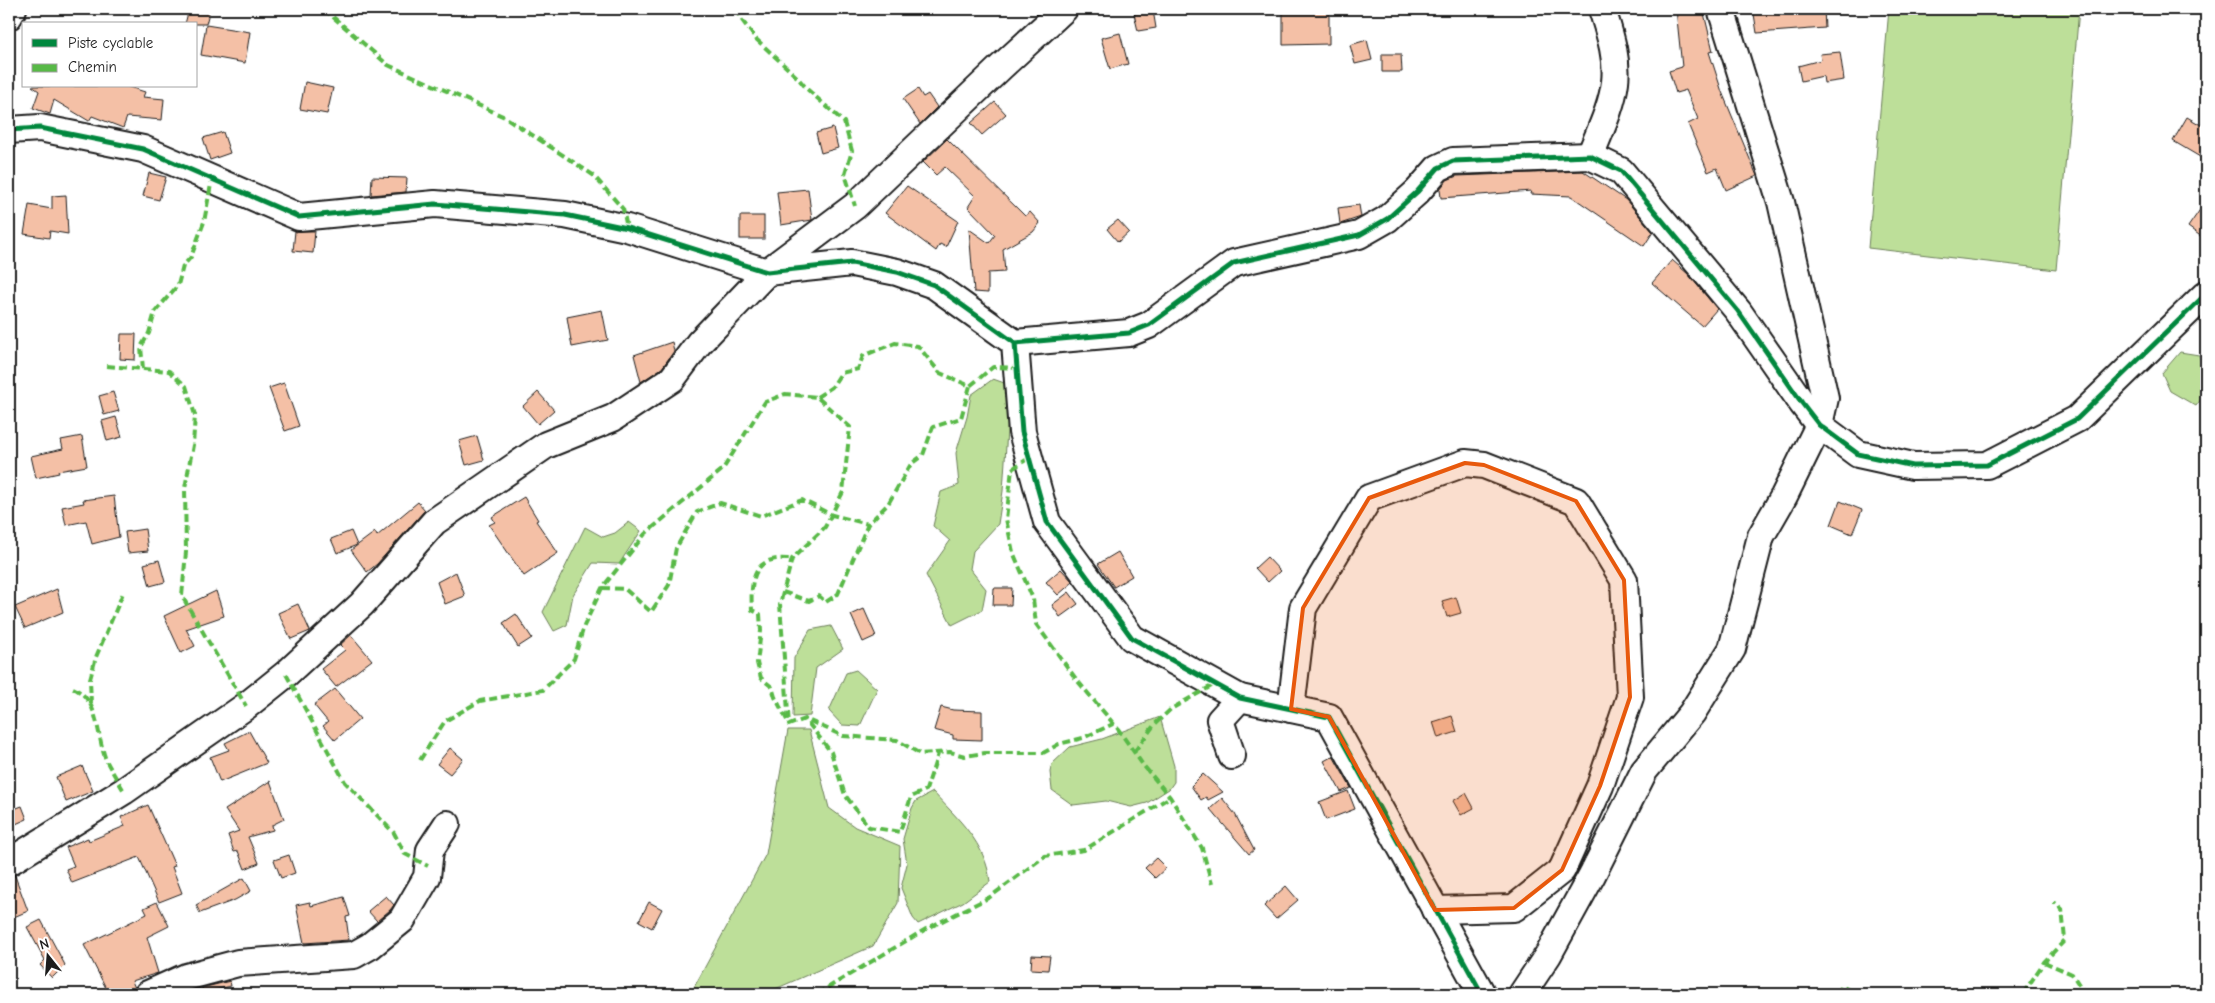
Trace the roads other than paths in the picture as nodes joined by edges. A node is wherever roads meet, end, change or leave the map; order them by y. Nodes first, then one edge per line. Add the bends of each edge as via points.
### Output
1 (13, 9) edge
2 (1064, 9) edge
3 (1602, 9) edge
4 (1721, 9) edge
5 (9, 16) edge
6 (9, 130) edge
7 (1590, 156) junction
8 (767, 272) junction
9 (2206, 294) edge
10 (1015, 343) junction
11 (1819, 425) junction
12 (1240, 698) junction
13 (1291, 709) junction
14 (1232, 756) dead end
15 (447, 824) dead end
16 (9, 862) edge
17 (1435, 910) junction
18 (148, 994) edge
19 (1482, 994) edge
20 (1522, 994) edge

1 - 5 street
2 - 8 street via 856,206
3 - 7 street via 1613,44 1615,81 1604,122
4 - 11 street via 1785,220 1825,398
6 - 8 street via 40,128 143,149 299,217 435,204 565,216 627,228
7 - 10 street via 1452,161 1438,168 1387,219 1359,235 1234,263 1149,325 1129,333
7 - 11 street via 1621,171 1678,237 1738,311
8 - 10 street via 852,263 897,272 934,285
8 - 16 street via 699,343 672,379 613,418 546,445 434,522 362,604 286,674 246,706 124,791
9 - 11 street via 2077,419 1987,465 1913,466 1858,454
10 - 12 street via 1022,432 1047,522 1132,638
11 - 20 street via 1761,536 1732,649 1692,713 1644,771 1592,875 1548,955
12 - 13 street
12 - 14 street via 1220,720
13 - 17 street via 1329,717
13 - 17 street via 1303,608 1369,498 1465,463 1484,465 1576,501 1624,580 1630,697 1600,786 1562,870 1514,908
15 - 18 street via 430,850 427,877 402,920 370,946 354,955 238,963 186,977
17 - 19 street

